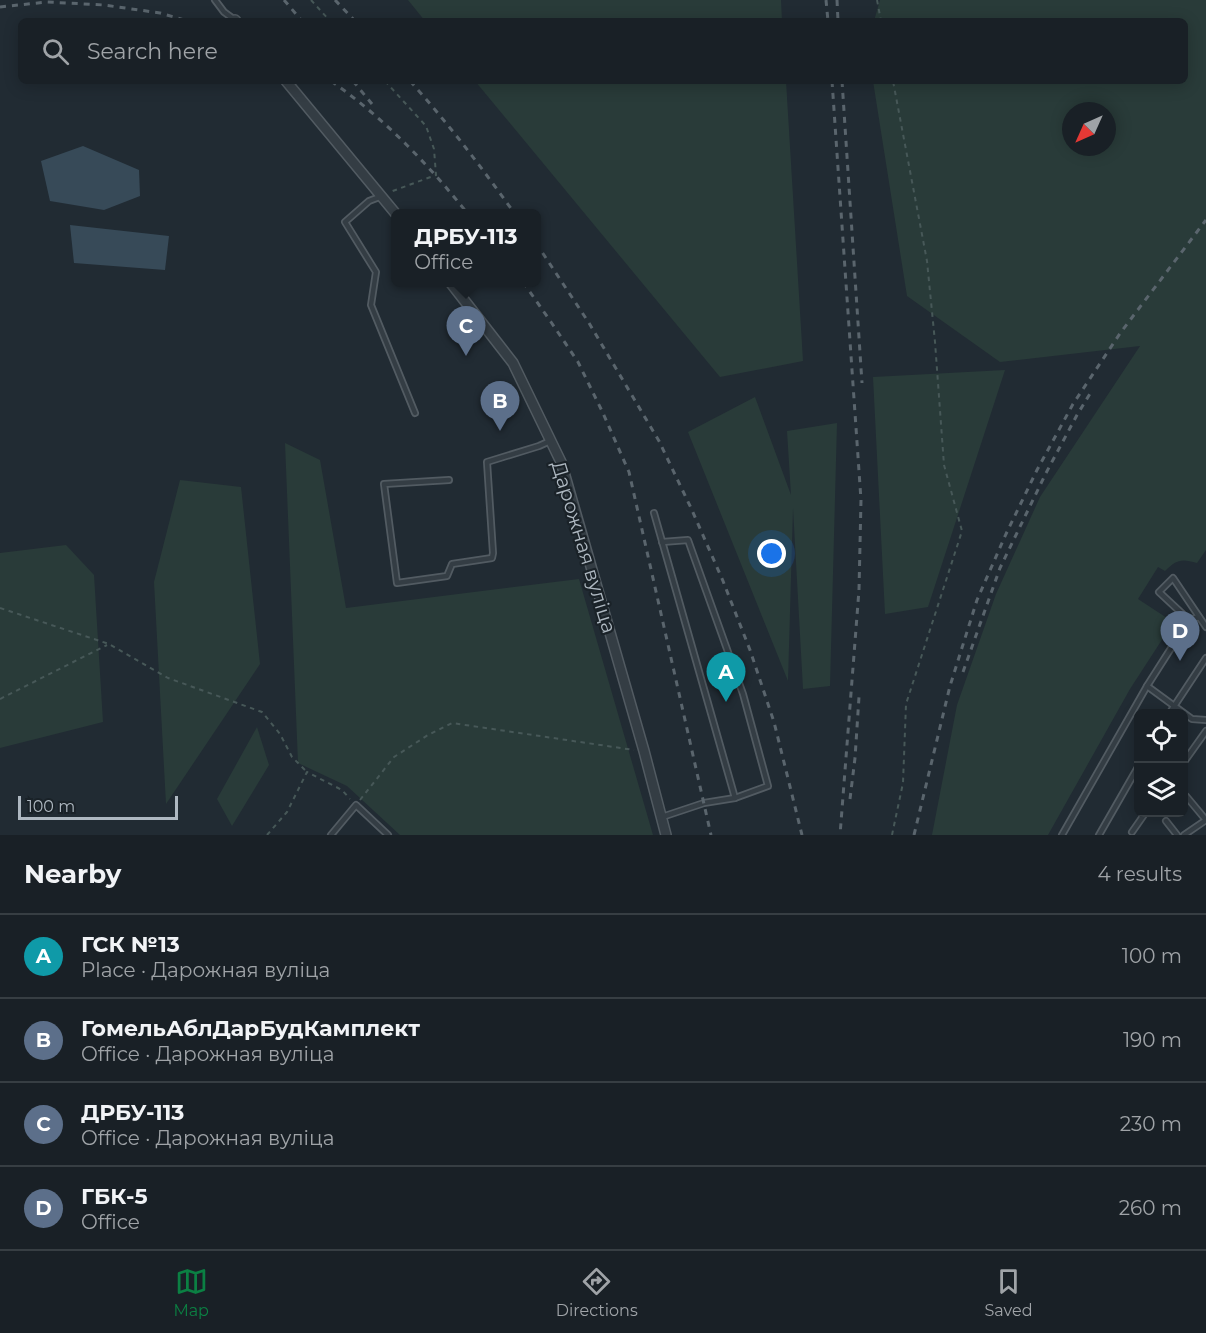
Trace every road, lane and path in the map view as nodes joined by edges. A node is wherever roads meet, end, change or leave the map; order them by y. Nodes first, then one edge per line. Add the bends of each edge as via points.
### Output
1 (215, 0) edge
2 (311, 0) edge
3 (877, 0) edge
4 (232, 18) edge
5 (327, 18) edge
6 (880, 18) edge
7 (289, 84) edge
8 (388, 84) edge
9 (894, 84) edge
10 (382, 196) junction
11 (393, 209) edge
12 (454, 287) edge
13 (415, 412) dead end
14 (550, 441) junction
15 (449, 480) dead end
16 (654, 513) dead end
17 (662, 542) junction
18 (0, 608) edge
19 (1199, 617) junction
20 (1189, 620) junction
21 (1206, 627) edge
22 (109, 644) junction
23 (1206, 658) edge
24 (1147, 686) junction
25 (0, 699) edge
26 (1174, 706) junction
27 (1172, 709) edge
28 (1206, 720) edge
29 (1206, 731) edge
30 (644, 751) junction
31 (1188, 756) edge
32 (307, 772) junction
33 (1134, 774) edge
34 (735, 798) junction
35 (1188, 798) edge
36 (356, 805) junction
37 (1143, 817) edge
38 (661, 818) junction
39 (1206, 820) edge
40 (1166, 821) dead end
41 (1132, 832) dead end
42 (267, 835) edge
43 (331, 835) edge
44 (388, 835) edge
45 (666, 835) edge
46 (892, 835) edge
47 (1062, 835) edge
48 (1099, 835) edge
49 (1177, 835) edge
50 (1184, 835) edge

1 - 4 lane
2 - 5 path
3 - 6 path
7 - 10 street
8 - 10 path via 426,126 434,149 436,175
9 - 46 path via 927,261 944,465 962,531 906,704 903,783
10 - 11 street
10 - 13 lane via 369,201 345,222 376,272 371,305
12 - 14 street, Дарожная вуліца via 513,363
14 - 15 lane via 487,462 492,558 453,564 447,576 397,583 384,484
14 - 30 street, Дарожная вуліца via 561,462
16 - 17 lane
17 - 34 lane
17 - 34 lane via 688,540 743,693 768,786
18 - 22 path
19 - 20 lane
19 - 20 lane via 1173,578 1159,592
19 - 21 lane
20 - 24 lane
22 - 25 path
22 - 32 path via 168,678 262,712
23 - 26 lane
24 - 26 lane
24 - 47 lane
26 - 27 lane
26 - 28 lane via 1191,719
29 - 31 lane
30 - 36 path via 452,723 394,757
30 - 38 street, Дарожная вуліца
32 - 36 path via 342,790
32 - 42 path via 286,812
33 - 48 lane
34 - 38 lane via 704,803
35 - 39 lane
36 - 43 lane
36 - 44 lane
37 - 41 lane
38 - 45 street, Дарожная вуліца
39 - 50 lane
40 - 49 lane

